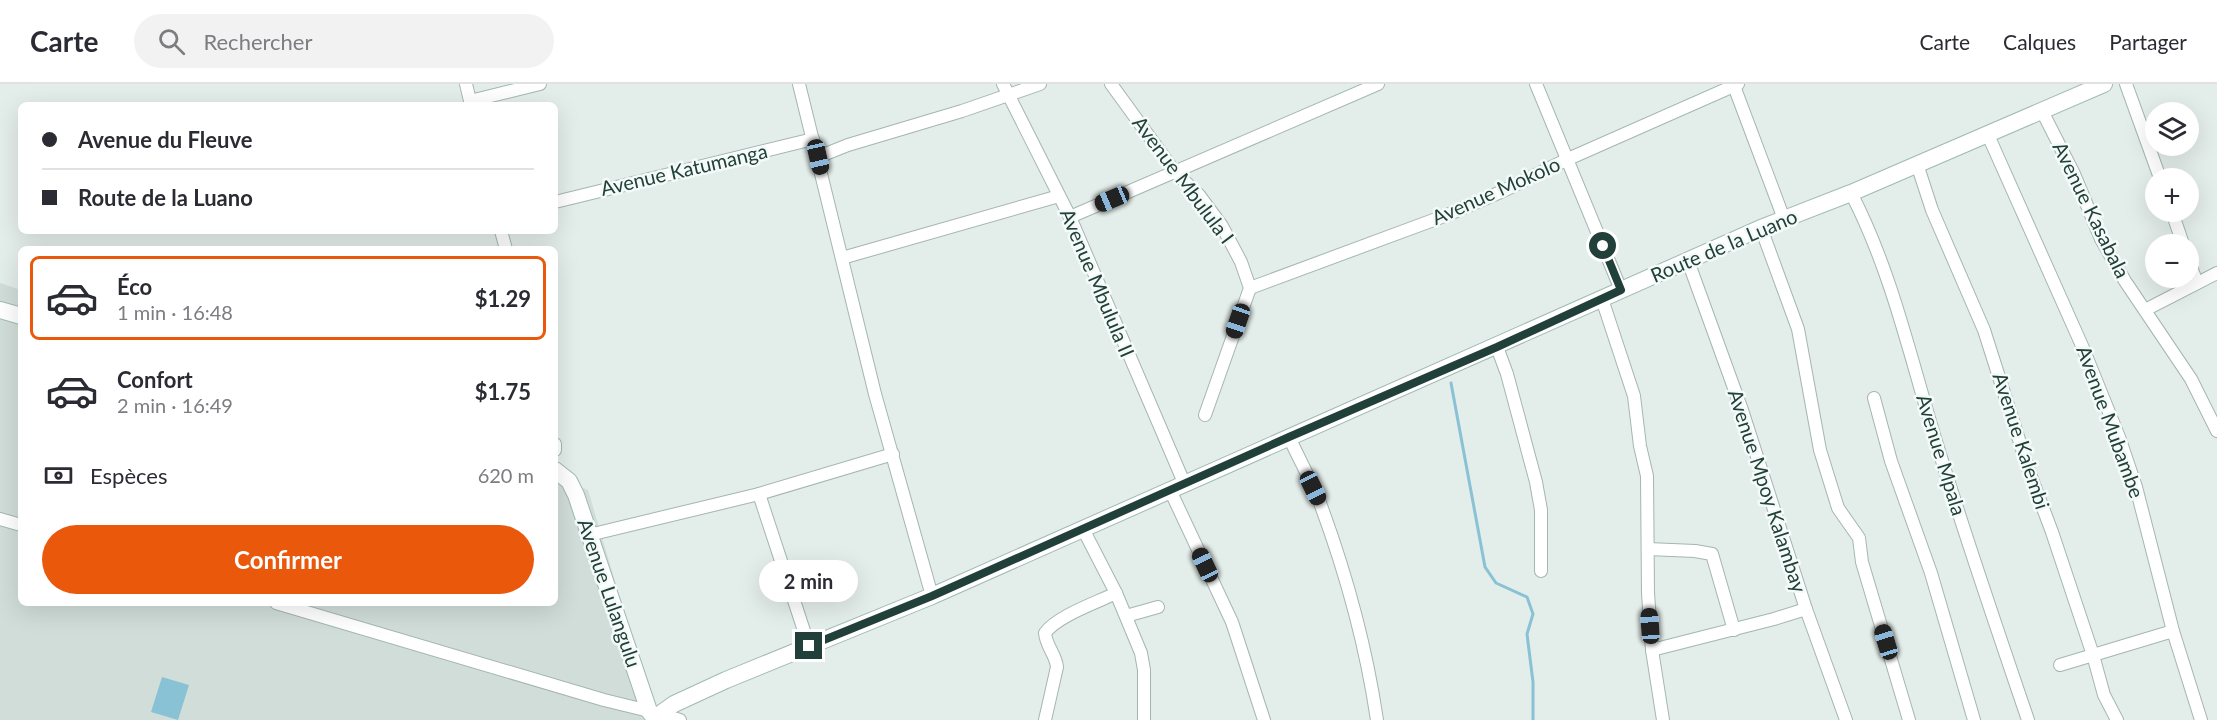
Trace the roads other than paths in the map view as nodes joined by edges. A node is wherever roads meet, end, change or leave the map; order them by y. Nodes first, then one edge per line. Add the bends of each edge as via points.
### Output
1 (466, 84) edge
2 (540, 84) edge
3 (799, 84) edge
4 (1040, 84) edge
5 (1111, 84) edge
6 (1378, 84) edge
7 (1536, 84) edge
8 (2104, 84) edge
9 (2126, 84) edge
10 (1736, 85) edge
11 (1005, 90) edge
12 (471, 102) edge
13 (475, 102) edge
14 (2042, 111) junction
15 (1988, 135) junction
16 (813, 139) junction
17 (818, 157) junction
18 (1568, 159) junction
19 (1917, 164) junction
20 (2156, 168) edge
21 (1175, 172) junction
22 (1851, 193) junction
23 (1059, 196) junction
24 (558, 201) edge
25 (1070, 217) junction
26 (1784, 219) junction
27 (1761, 228) junction
28 (842, 258) junction
29 (1688, 261) junction
30 (2217, 273) edge
31 (2199, 282) edge
32 (1250, 288) junction
33 (2187, 288) edge
34 (1621, 290) junction
35 (1602, 299) junction
36 (0, 310) edge
37 (2145, 310) junction
38 (18, 315) edge
39 (1497, 347) junction
40 (1874, 398) dead end
41 (1205, 415) dead end
42 (2217, 431) edge
43 (1289, 437) junction
44 (893, 454) junction
45 (558, 472) edge
46 (1178, 487) junction
47 (759, 494) junction
48 (0, 519) edge
49 (18, 524) edge
50 (1083, 530) junction
51 (589, 535) junction
52 (1648, 549) junction
53 (1541, 571) dead end
54 (1116, 593) junction
55 (932, 596) junction
56 (286, 606) edge
57 (1158, 607) dead end
58 (1806, 609) junction
59 (1126, 616) junction
60 (1734, 630) junction
61 (2173, 631) junction
62 (809, 646) junction
63 (1652, 650) junction
64 (2093, 655) junction
65 (2060, 665) dead end
66 (656, 716) edge
67 (680, 720) edge
68 (1045, 720) edge
69 (1144, 720) edge
70 (1264, 720) edge
71 (1377, 720) edge
72 (1663, 720) edge
73 (1846, 720) edge
74 (1909, 720) edge
75 (1974, 720) edge
76 (2028, 720) edge
77 (2117, 720) edge
78 (2200, 720) edge

1 - 12 street
2 - 13 street
3 - 16 street
4 - 11 street
5 - 21 street, Avenue Mbulula I
6 - 21 street
7 - 18 street
8 - 14 street, Route de la Luano
9 - 20 street
10 - 18 street, Avenue Mokolo
10 - 26 street
11 - 17 street
11 - 23 street, Avenue Mbulula II
14 - 15 street, Route de la Luano
14 - 37 street, Avenue Kasabala via 2101,239
15 - 19 street, Route de la Luano
15 - 61 street, Avenue Mubambe via 2119,437
16 - 17 street
16 - 24 street, Avenue Katumanga
17 - 28 street
18 - 32 street, Avenue Mokolo via 1447,215
18 - 34 street
19 - 22 street, Route de la Luano
19 - 64 street, Avenue Kalembi via 1932,210 1984,330
21 - 25 street
21 - 32 street, Avenue Mbulula I via 1199,195 1222,226
22 - 26 street, Route de la Luano
22 - 76 street, Avenue Mpala via 1889,285 1951,491
23 - 25 street, Avenue Mbulula II
23 - 28 street
25 - 46 street, Avenue Mbulula II
26 - 27 street, Route de la Luano
27 - 29 street, Route de la Luano
27 - 74 street via 1798,329 1820,450 1839,508 1859,538 1862,562
28 - 44 street
29 - 34 street, Route de la Luano
29 - 58 street, Avenue Mpoy Kalambay via 1742,410
30 - 31 street
32 - 41 street
33 - 37 street
34 - 35 street, Route de la Luano
35 - 39 street, Route de la Luano
35 - 52 street via 1638,416 1648,486
36 - 38 street
37 - 42 street, Avenue Kasabala via 2191,379
39 - 43 street, Route de la Luano
39 - 53 street via 1536,482 1541,510
40 - 75 street
43 - 46 street, Route de la Luano
43 - 71 street via 1319,501 1344,571
44 - 47 street
44 - 55 street
45 - 51 street, Avenue Lulangulu via 572,487
46 - 50 street, Route de la Luano
46 - 70 street, Avenue Mbulula II via 1232,622
47 - 51 street
47 - 62 street
48 - 49 street
50 - 54 street
50 - 55 street, Route de la Luano
51 - 66 street, Avenue Lulangulu
52 - 60 street via 1712,554
52 - 63 street
54 - 59 street
54 - 68 street via 1067,617 1045,633 1057,667
55 - 62 street, Route de la Luano
56 - 66 street
57 - 59 street
58 - 60 street
58 - 73 street, Avenue Mpoy Kalambay
59 - 69 street via 1143,661
60 - 63 street
61 - 64 street
61 - 78 street, Avenue Mubambe
62 - 66 street, Route de la Luano via 695,694
63 - 72 street
64 - 65 street
64 - 77 street, Avenue Kalembi via 2104,695
66 - 67 street

